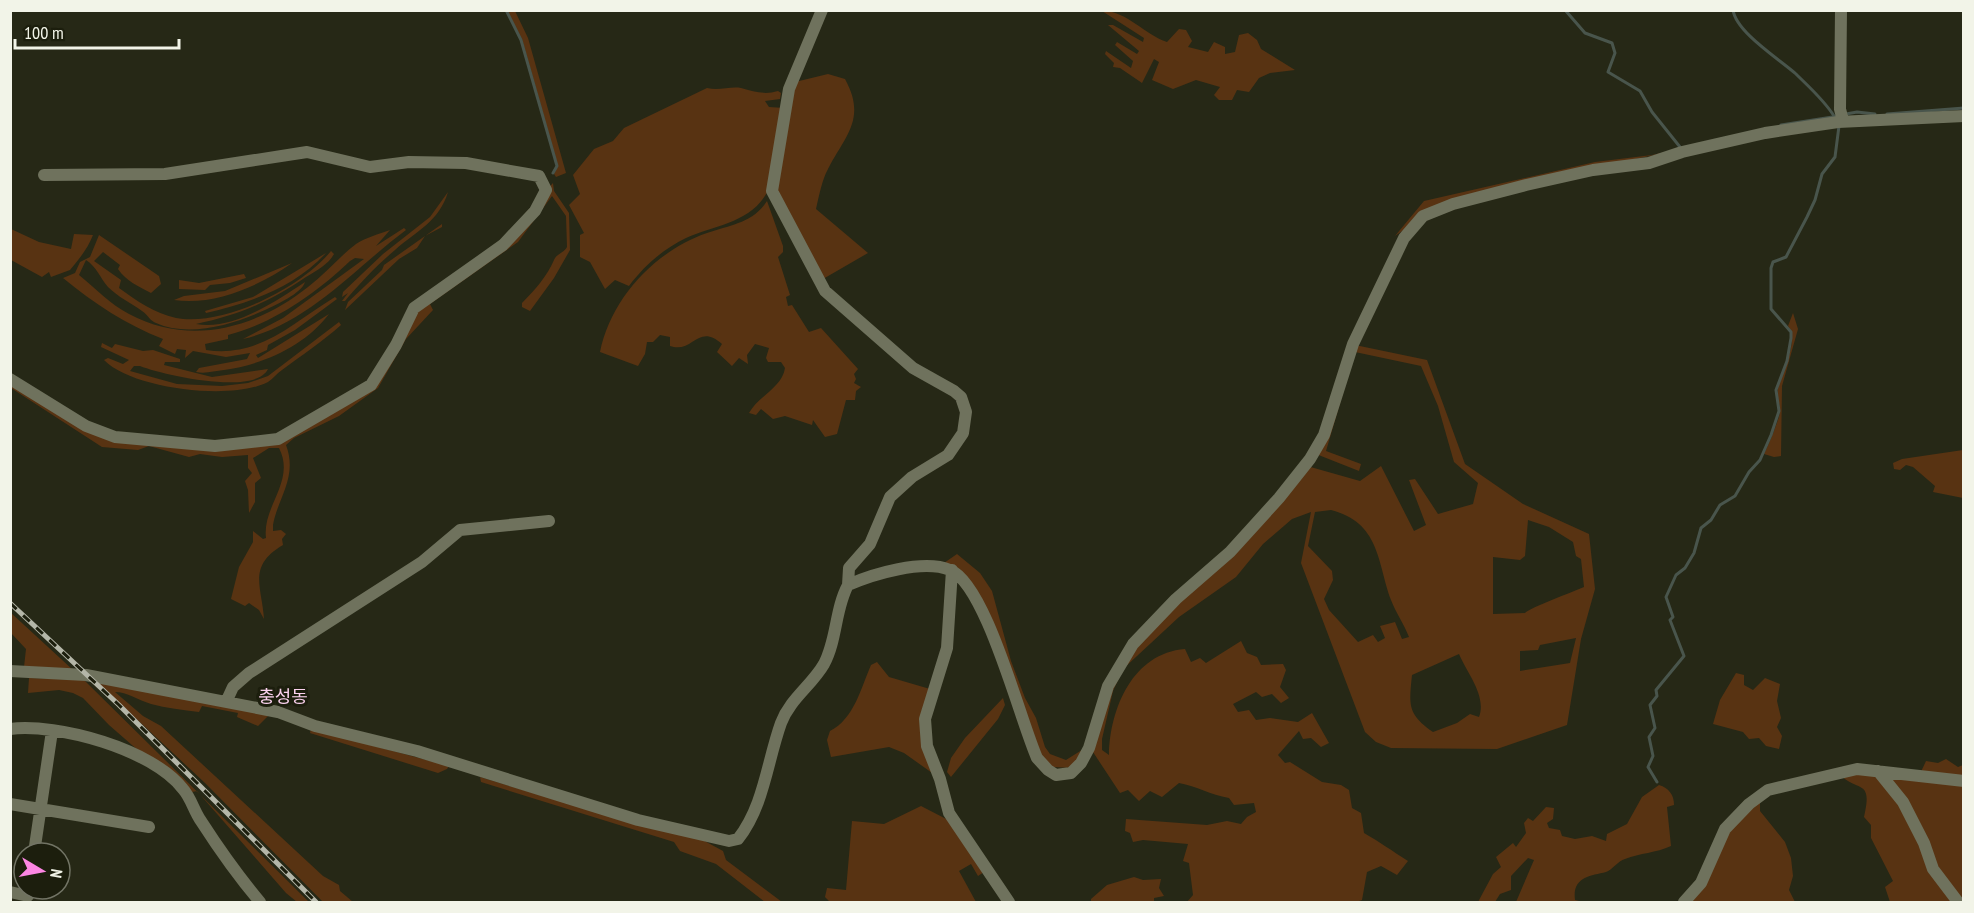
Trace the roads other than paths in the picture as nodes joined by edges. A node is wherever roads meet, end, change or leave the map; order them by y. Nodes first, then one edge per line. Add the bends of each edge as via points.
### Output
1 (822, 10) edge
2 (1841, 10) edge
3 (1964, 116) edge
4 (1843, 121) junction
5 (44, 175) dead end
6 (10, 379) edge
7 (549, 521) dead end
8 (952, 570) junction
9 (848, 585) junction
10 (10, 671) edge
11 (227, 700) junction
12 (10, 729) edge
13 (52, 731) junction
14 (1878, 771) junction
15 (1964, 781) edge
16 (10, 804) edge
17 (40, 809) junction
18 (149, 827) dead end
19 (36, 841) edge
20 (260, 903) edge
21 (1009, 903) edge
22 (1684, 903) edge
23 (1958, 903) edge

1 - 9 street via 789,89 772,190 825,291 913,368 954,391 966,412 963,433 948,455 912,477 890,497 870,544 849,568
2 - 4 street via 1839,109
3 - 4 street
4 - 8 street via 1765,133 1649,163 1537,183 1433,211 1416,222 1404,238 1353,344 1324,435 1310,459 1230,552 1176,599 1133,644 1108,686 1089,748 1071,773 1056,775 1037,758 996,643 966,586
5 - 6 street via 165,174 307,152 370,167 409,162 492,166 539,176 546,190 535,212 503,245 414,308 371,385 278,439 214,446 115,437 86,426
7 - 11 street via 460,530 422,562 249,673 233,687
8 - 9 street via 914,567
8 - 21 street via 947,648 925,720 927,746 949,813
9 - 11 street via 823,666 782,720 758,803 745,831 738,839 729,841 628,818 417,751
10 - 11 street via 86,675
12 - 13 street via 30,726
13 - 17 street
13 - 20 street via 125,750 145,759 183,788 200,820
14 - 15 street
14 - 22 street via 1839,772 1759,795 1725,829 1701,883
14 - 23 street via 1903,802 1933,869
16 - 17 street
17 - 18 street
17 - 19 street

